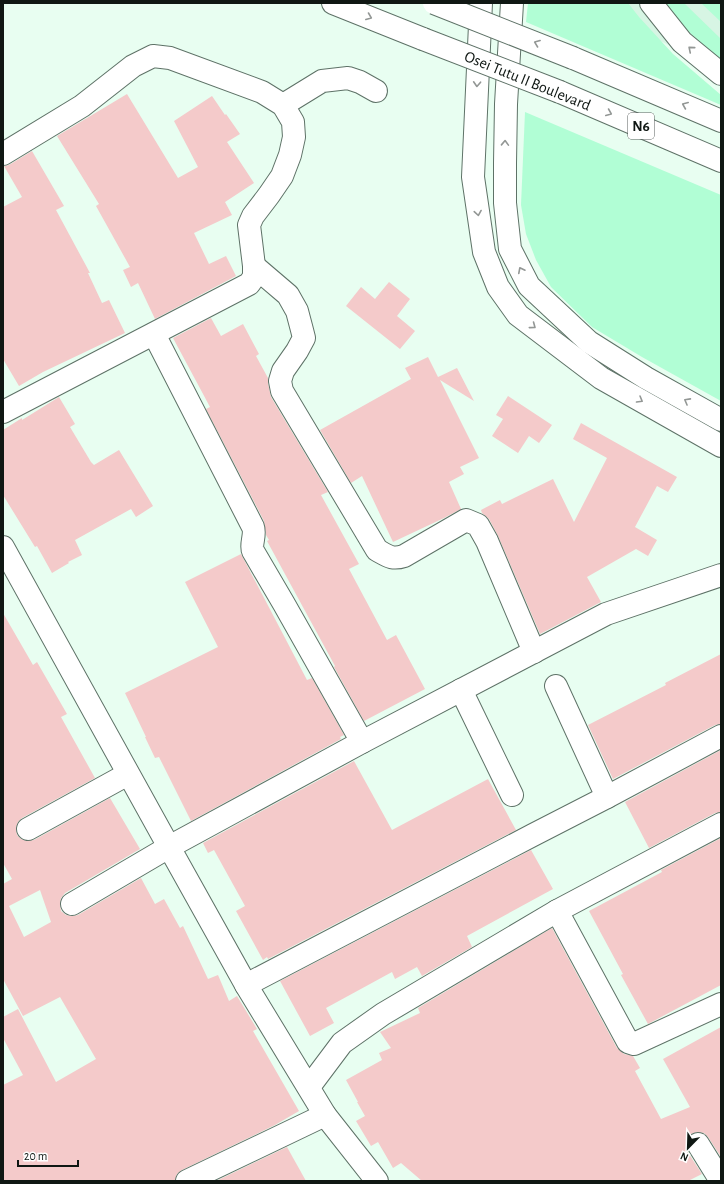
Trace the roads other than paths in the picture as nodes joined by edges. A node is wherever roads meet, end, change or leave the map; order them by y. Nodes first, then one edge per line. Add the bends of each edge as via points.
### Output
1 (333, 3) edge
2 (434, 3) edge
3 (481, 3) edge
4 (512, 3) edge
5 (651, 3) edge
6 (721, 74) edge
7 (376, 91) dead end
8 (283, 105) junction
9 (721, 121) edge
10 (3, 154) edge
11 (721, 161) edge
12 (254, 266) junction
13 (154, 334) junction
14 (3, 412) edge
15 (721, 420) edge
16 (721, 446) edge
17 (3, 547) edge
18 (721, 575) edge
19 (534, 652) junction
20 (556, 686) dead end
21 (461, 690) junction
22 (721, 736) edge
23 (362, 742) junction
24 (128, 774) junction
25 (512, 795) dead end
26 (607, 797) junction
27 (721, 824) edge
28 (28, 829) dead end
29 (169, 847) junction
30 (72, 904) dead end
31 (558, 911) junction
32 (246, 985) junction
33 (721, 1004) edge
34 (309, 1088) junction
35 (325, 1114) junction
36 (698, 1144) dead end
37 (187, 1181) edge
38 (377, 1181) edge
39 (721, 1181) edge

1 -> 11 main road, Osei Tutu II Boulevard / N6, bridge via 560,92
9 -> 2 main road, N6, bridge via 574,58
3 -> 16 main road via 473,177 484,252 498,287 518,315 601,378
15 -> 4 main road via 588,342 529,286 510,249 505,203 506,104
6 -> 5 main road via 682,42
7 - 8 main road via 348,78 322,81
8 - 10 main road via 262,92 170,58 153,56 133,66 82,106
8 - 12 main road via 293,122 294,137 282,176 249,225
12 - 13 main road via 254,277 249,284
12 - 19 main road via 288,295 297,311 304,338 283,371 280,381 282,391 377,550 395,559 466,520 478,525
13 - 14 main road
13 - 23 main road via 253,527 252,548
17 - 24 main road
18 - 19 main road via 606,614
19 - 21 main road
20 - 26 main road
21 - 23 main road
21 - 25 main road
22 - 26 main road
23 - 29 main road
24 - 28 main road
24 - 29 main road
26 - 32 main road
27 - 31 main road
29 - 30 main road
29 - 32 main road
31 - 33 main road via 628,1042 634,1044
31 - 34 main road via 377,1018 342,1043
32 - 34 main road
34 - 35 main road
35 - 37 main road
35 - 38 main road
36 - 39 main road

